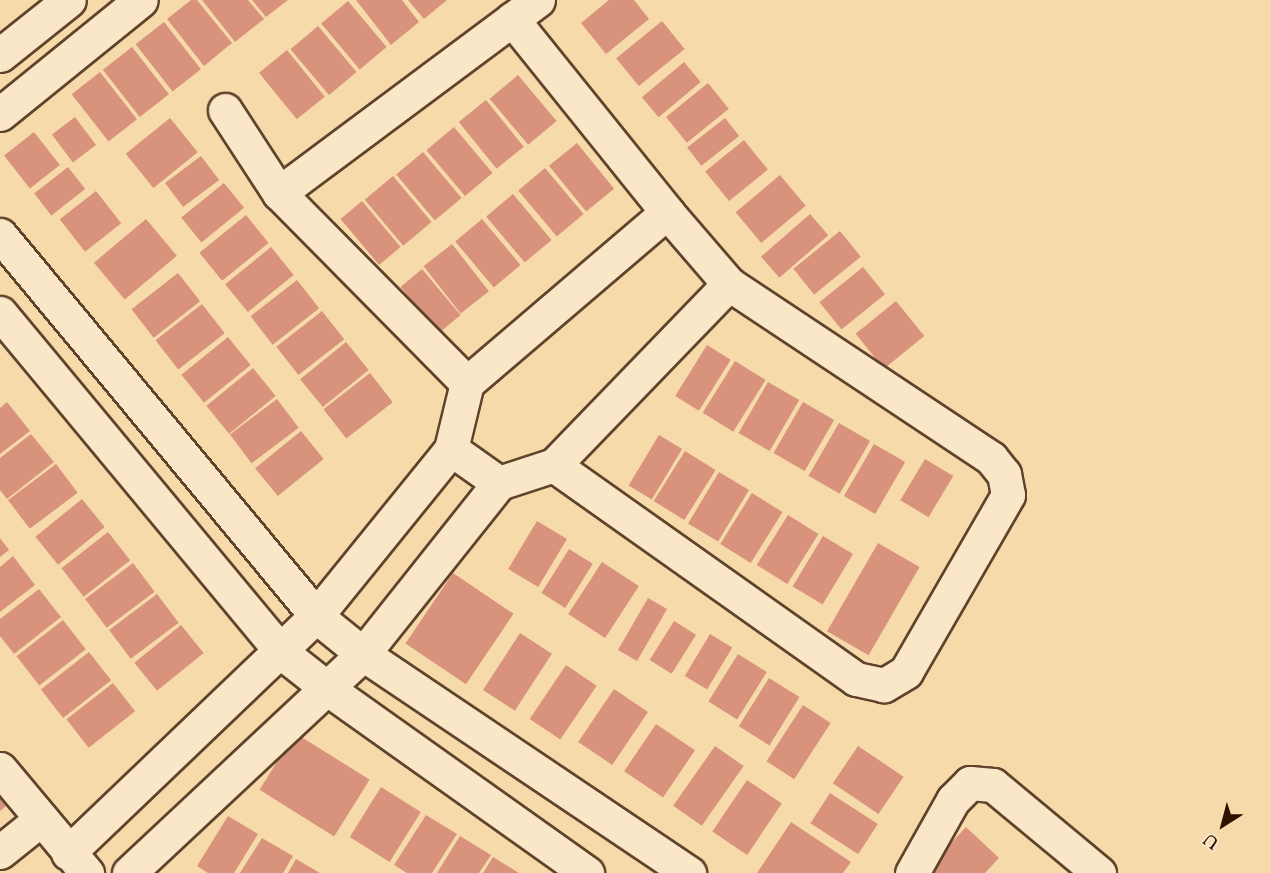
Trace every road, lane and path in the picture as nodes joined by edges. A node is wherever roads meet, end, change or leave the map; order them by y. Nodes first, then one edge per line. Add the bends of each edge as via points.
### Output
1 (69, 0) edge
2 (141, 0) edge
3 (538, 0) edge
4 (512, 19) junction
5 (0, 55) edge
6 (225, 110) dead end
7 (0, 114) edge
8 (279, 193) junction
9 (667, 212) junction
10 (0, 235) edge
11 (729, 284) junction
12 (0, 313) edge
13 (467, 383) junction
14 (451, 449) junction
15 (554, 465) junction
16 (499, 483) junction
17 (316, 616) junction
18 (281, 652) junction
19 (363, 654) junction
20 (328, 689) junction
21 (0, 769) edge
22 (41, 819) junction
23 (0, 852) edge
24 (78, 863) edge
25 (129, 873) edge
26 (587, 873) edge
27 (689, 873) edge
28 (912, 873) edge
29 (1099, 873) edge

1 - 5 street
2 - 7 street
3 - 4 street
4 - 8 street
4 - 9 street
6 - 8 street
8 - 13 street
9 - 11 street
9 - 13 street
10 - 17 street
11 - 15 street
11 - 15 street via 991,458 1004,474 1008,495 906,672 884,685 856,679
12 - 18 street
13 - 14 street
14 - 16 street
14 - 17 street
15 - 16 street
16 - 19 street
17 - 18 street
17 - 19 street
18 - 20 street
18 - 24 street
19 - 20 street
19 - 27 street
20 - 25 street
20 - 26 street
21 - 22 street
22 - 23 street
22 - 24 street
28 - 29 street via 953,800 969,783 993,785

